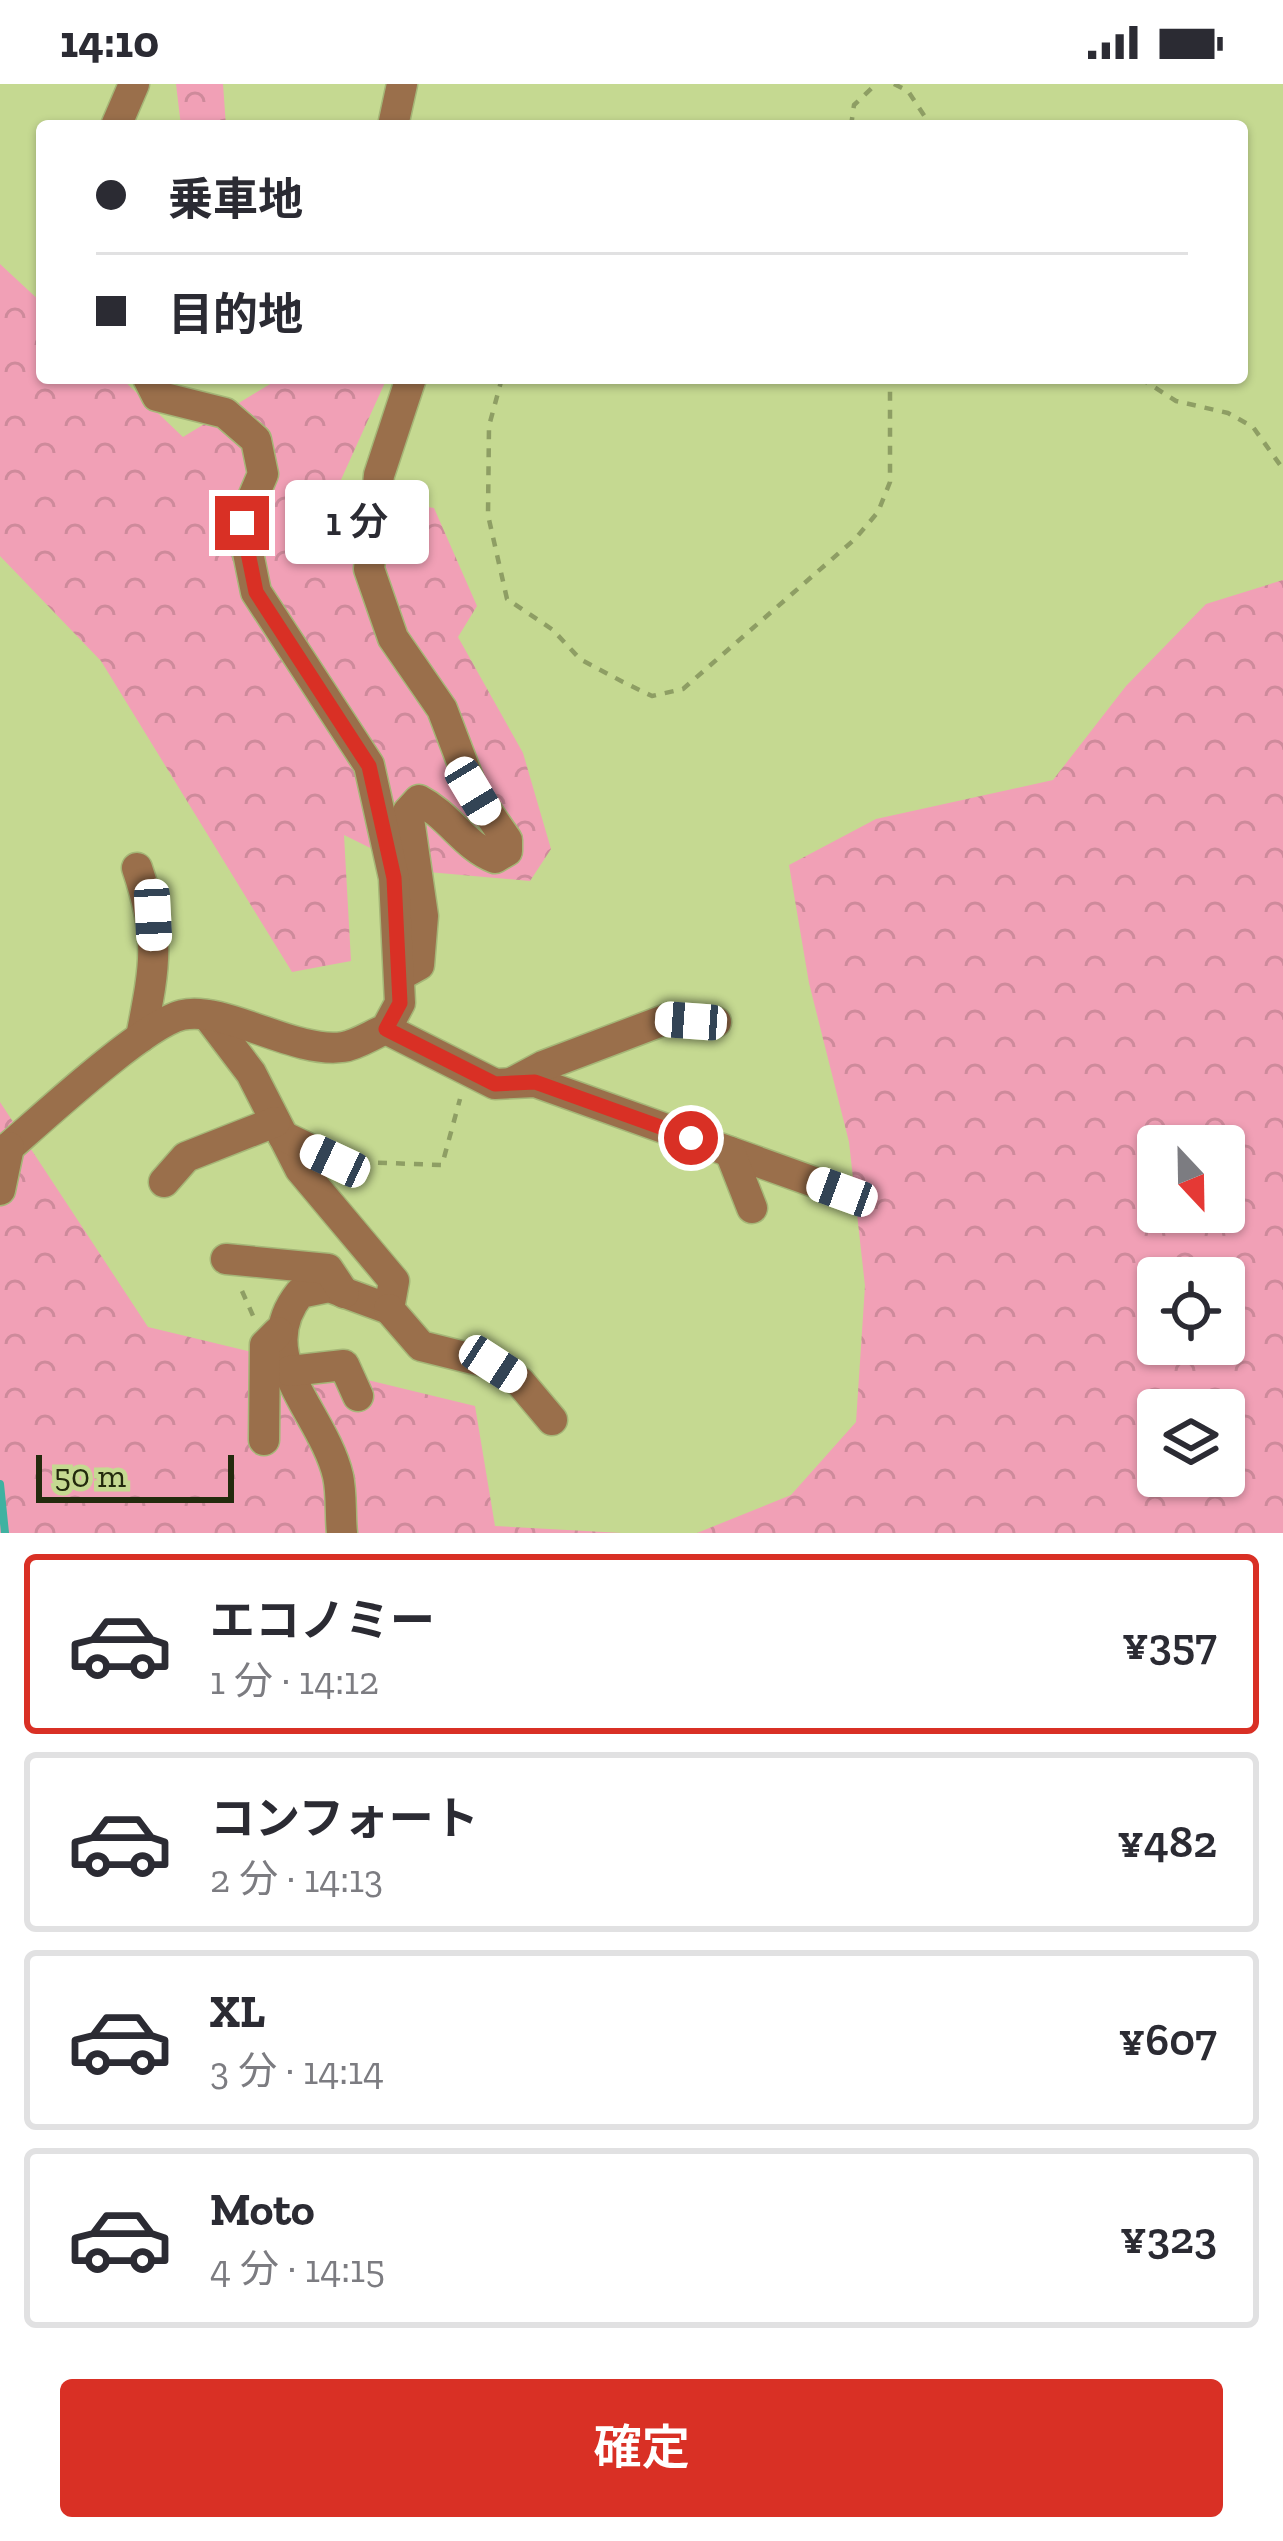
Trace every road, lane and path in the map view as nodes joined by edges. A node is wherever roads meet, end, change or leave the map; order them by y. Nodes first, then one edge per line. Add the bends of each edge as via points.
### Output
1 (134, 84) edge
2 (402, 84) edge
3 (862, 84) edge
4 (876, 84) edge
5 (894, 84) edge
6 (863, 94) junction
7 (119, 120) edge
8 (394, 120) edge
9 (852, 120) edge
10 (927, 120) edge
11 (151, 384) edge
12 (409, 384) edge
13 (500, 384) edge
14 (890, 384) edge
15 (1149, 384) edge
16 (1283, 470) edge
17 (137, 868) dead end
18 (401, 975) junction
19 (207, 1015) junction
20 (716, 1022) dead end
21 (386, 1029) junction
22 (141, 1037) junction
23 (468, 1070) junction
24 (512, 1083) junction
25 (279, 1129) junction
26 (5, 1151) edge
27 (730, 1152) junction
28 (335, 1161) joint
29 (164, 1182) dead end
30 (0, 1190) edge
31 (842, 1192) dead end
32 (752, 1208) dead end
33 (226, 1259) joint
34 (344, 1293) junction
35 (389, 1309) junction
36 (282, 1328) junction
37 (248, 1338) dead end
38 (290, 1371) junction
39 (358, 1396) dead end
40 (552, 1420) dead end
41 (264, 1440) dead end
42 (342, 1532) edge

1 - 7 street
2 - 8 street
3 - 6 path
4 - 6 path
5 - 10 path
6 - 9 path
11 - 18 street via 157,396 225,413 256,440 263,474 242,523 256,592 369,766 394,878
12 - 18 street via 379,475 369,569 393,638 442,709 507,851 495,857 476,850 443,812 419,800 408,812 423,916 418,965
13 - 14 path via 489,426 488,515 507,599 580,659 652,696 683,688 878,512 890,482
15 - 16 path via 1252,427
17 - 22 street via 153,915 155,965
18 - 21 street via 400,1003
19 - 21 street via 343,1047
19 - 22 street via 182,1015
19 - 25 street via 251,1073
20 - 24 street via 667,1019
21 - 23 street
22 - 26 street
23 - 24 street
23 - 28 path via 442,1165
24 - 27 street via 535,1082
25 - 28 street
25 - 29 street via 186,1156
25 - 35 street via 300,1169 394,1281
26 - 30 street
27 - 31 street
27 - 32 street
33 - 34 street via 328,1269
33 - 37 path via 255,1315
34 - 35 street
34 - 36 street via 299,1293
35 - 40 street via 422,1346 493,1364 520,1382
36 - 38 street via 279,1348
36 - 41 street via 265,1345
38 - 39 street via 344,1365
38 - 42 street via 338,1474

